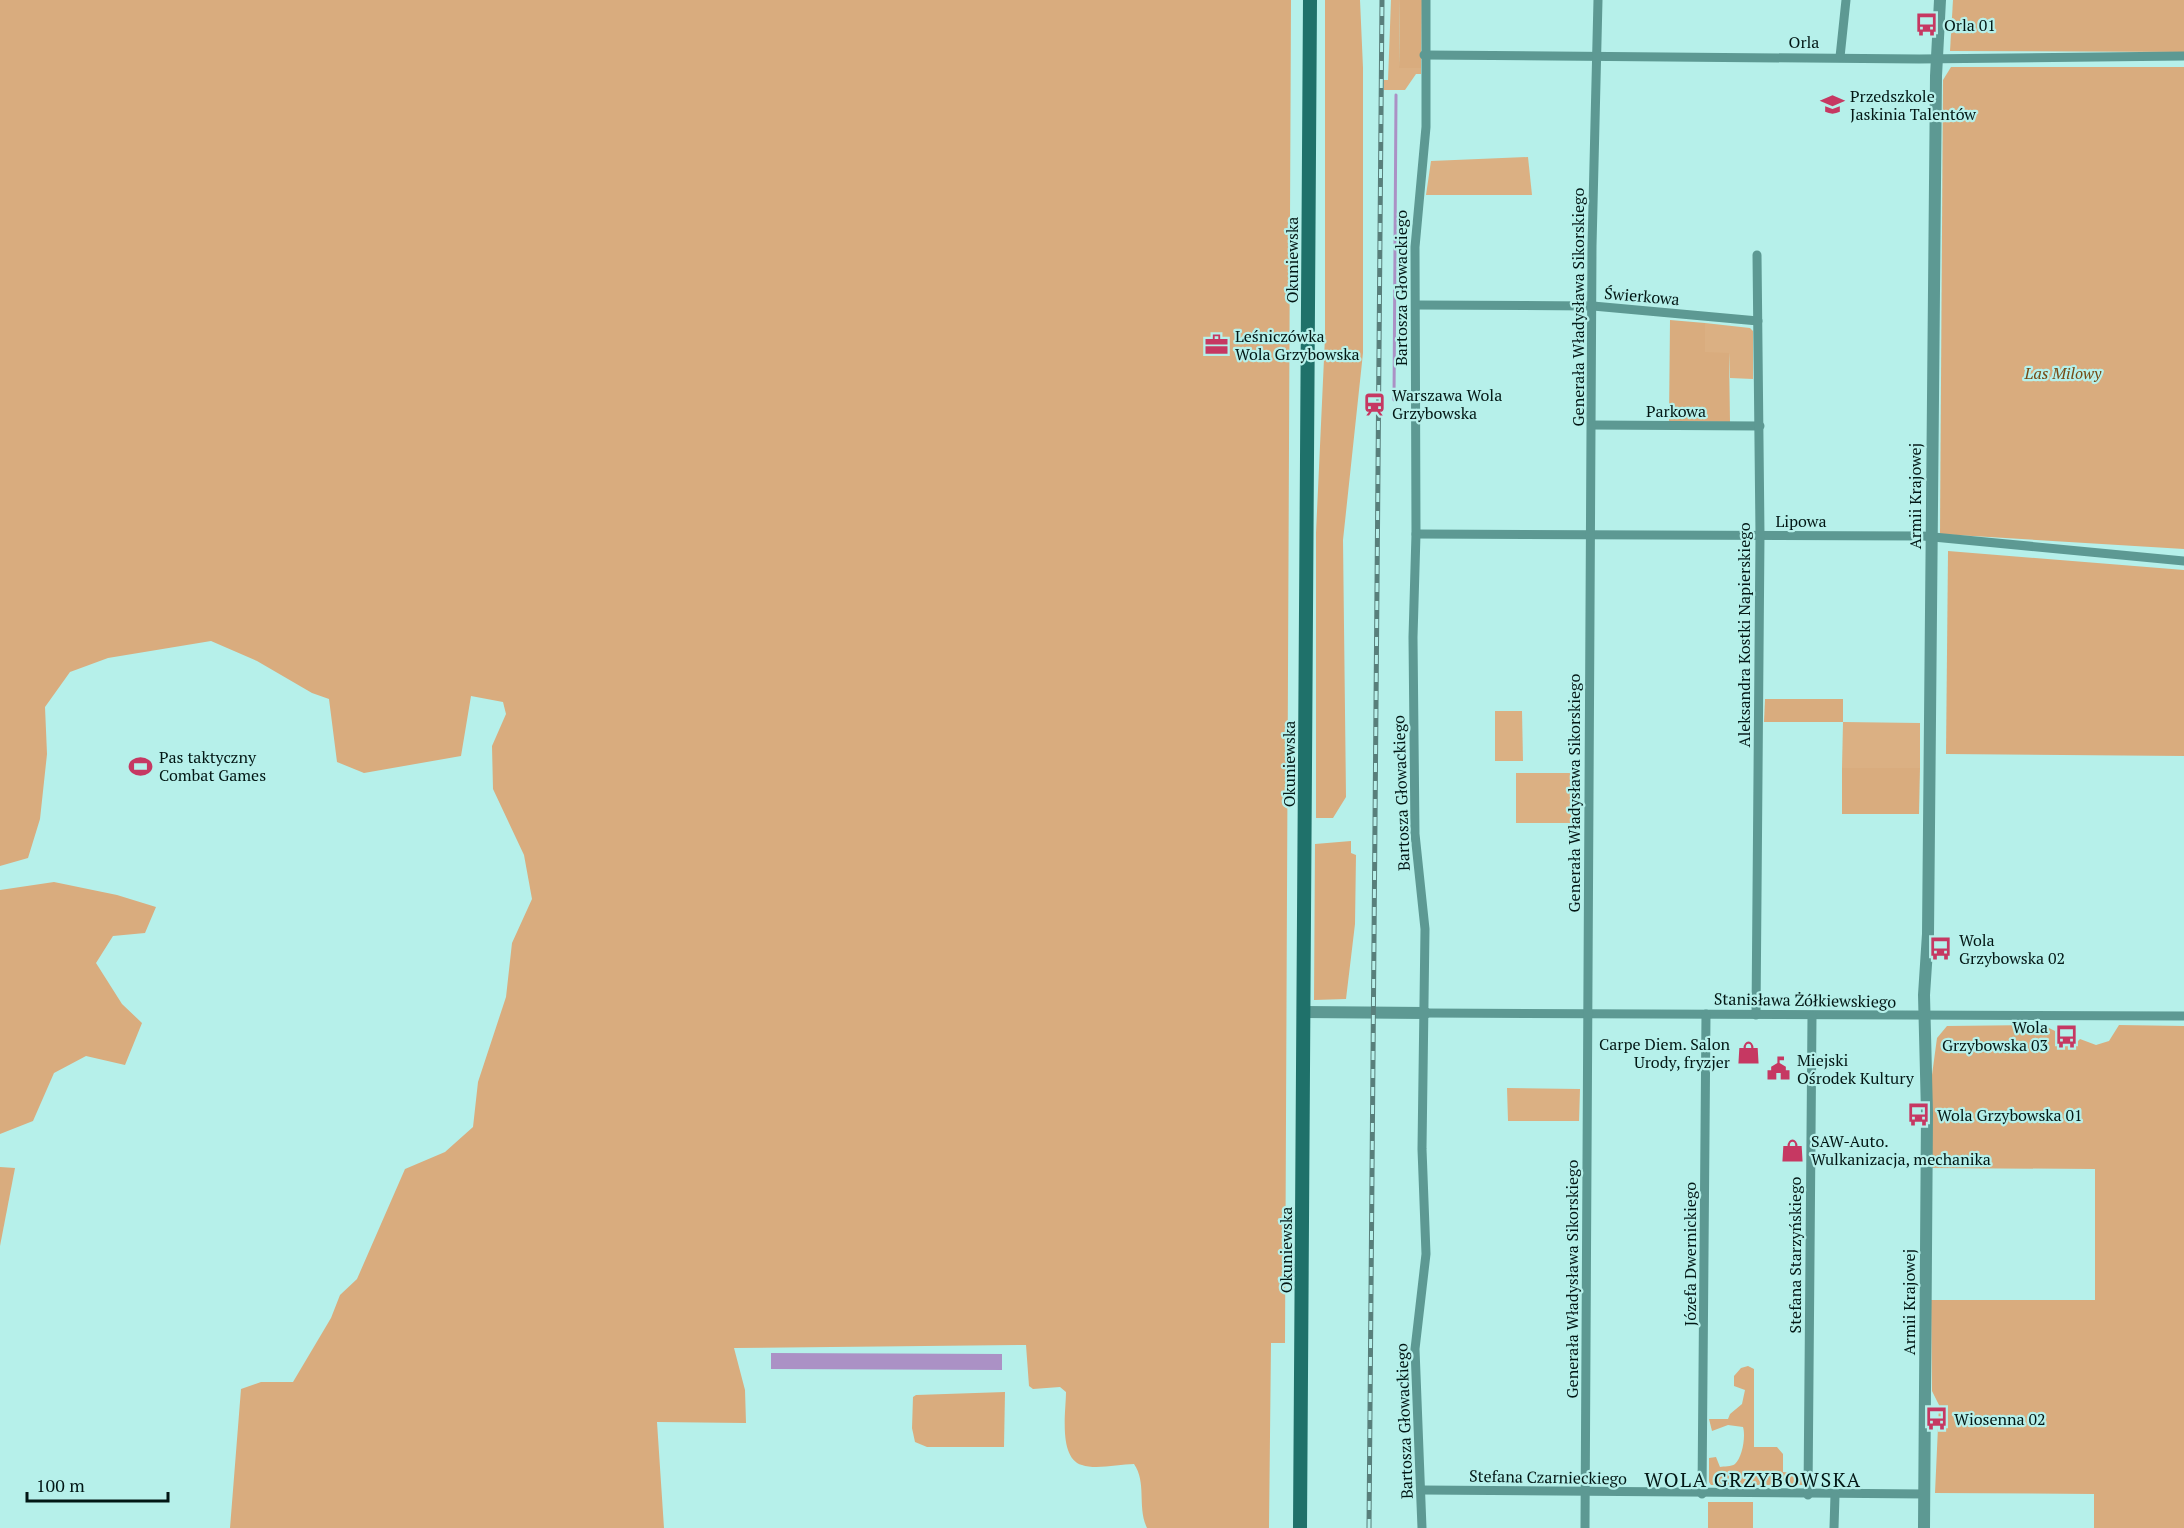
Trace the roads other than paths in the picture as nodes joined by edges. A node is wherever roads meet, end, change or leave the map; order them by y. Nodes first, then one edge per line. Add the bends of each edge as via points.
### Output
1 (1310, 0) edge
2 (1426, 0) edge
3 (1598, 0) edge
4 (1846, 0) edge
5 (1940, 0) edge
6 (1424, 55) junction
7 (2184, 56) edge
8 (1595, 57) junction
9 (1840, 57) junction
10 (1936, 58) junction
11 (1757, 255) dead end
12 (1416, 305) junction
13 (1593, 306) junction
14 (1758, 321) junction
15 (1592, 426) junction
16 (1760, 426) junction
17 (1416, 534) junction
18 (1590, 535) junction
19 (1760, 535) junction
20 (1931, 537) junction
21 (2184, 561) edge
22 (1304, 1012) junction
23 (1425, 1013) junction
24 (1589, 1014) junction
25 (1707, 1014) junction
26 (1756, 1015) junction
27 (1812, 1016) junction
28 (1928, 1016) junction
29 (2184, 1016) edge
30 (1422, 1490) junction
31 (1585, 1491) junction
32 (1702, 1494) junction
33 (1925, 1494) junction
34 (1808, 1495) junction
35 (1835, 1495) junction
36 (1300, 1528) edge
37 (1422, 1528) edge
38 (1585, 1528) edge
39 (1834, 1528) edge
40 (1924, 1528) edge

1 - 22 main road, Okuniewska
2 - 6 street, Bartosza Głowackiego
3 - 8 street, Generała Władysława Sikorskiego
4 - 9 street
5 - 10 street, Armii Krajowej
6 - 8 street, Orla
6 - 12 street, Bartosza Głowackiego via 1427,105 1415,223
7 - 10 street, Orla
8 - 9 street, Orla
8 - 13 street, Generała Władysława Sikorskiego
9 - 10 street, Orla
10 - 20 street, Armii Krajowej
11 - 14 street, Aleksandra Kostki Napierskiego
12 - 13 street, Świerkowa
12 - 17 street, Bartosza Głowackiego
13 - 14 street, Świerkowa
13 - 15 street, Generała Władysława Sikorskiego
14 - 16 street, Aleksandra Kostki Napierskiego
15 - 16 street, Parkowa
15 - 18 street, Generała Władysława Sikorskiego
16 - 19 street, Aleksandra Kostki Napierskiego
17 - 18 street, Lipowa
17 - 23 street, Bartosza Głowackiego via 1414,795 1416,857 1425,929
18 - 19 street, Lipowa
18 - 24 street, Generała Władysława Sikorskiego
19 - 20 street, Lipowa
19 - 26 street, Aleksandra Kostki Napierskiego
20 - 21 street, Lipowa
20 - 28 street, Armii Krajowej
22 - 23 street
22 - 36 main road, Okuniewska
23 - 24 street, Stanisława Żółkiewskiego
23 - 30 street, Bartosza Głowackiego via 1422,1149 1426,1254 1415,1349
24 - 25 street, Stanisława Żółkiewskiego
24 - 31 street, Generała Władysława Sikorskiego
25 - 26 street, Stanisława Żółkiewskiego
25 - 32 street, Józefa Dwernickiego
26 - 27 street, Stanisława Żółkiewskiego
27 - 28 street, Stanisława Żółkiewskiego
27 - 34 street, Stefana Starzyńskiego
28 - 29 street, Stanisława Żółkiewskiego
28 - 33 street, Armii Krajowej via 1932,1051 1927,1077
30 - 31 street, Stefana Czarnieckiego
30 - 37 street, Bartosza Głowackiego
31 - 32 street, Stefana Czarnieckiego
31 - 38 street, Generała Władysława Sikorskiego
32 - 34 street, Stefana Czarnieckiego
33 - 35 street, Stefana Czarnieckiego
33 - 40 street, Armii Krajowej
34 - 35 street, Stefana Czarnieckiego
35 - 39 street

